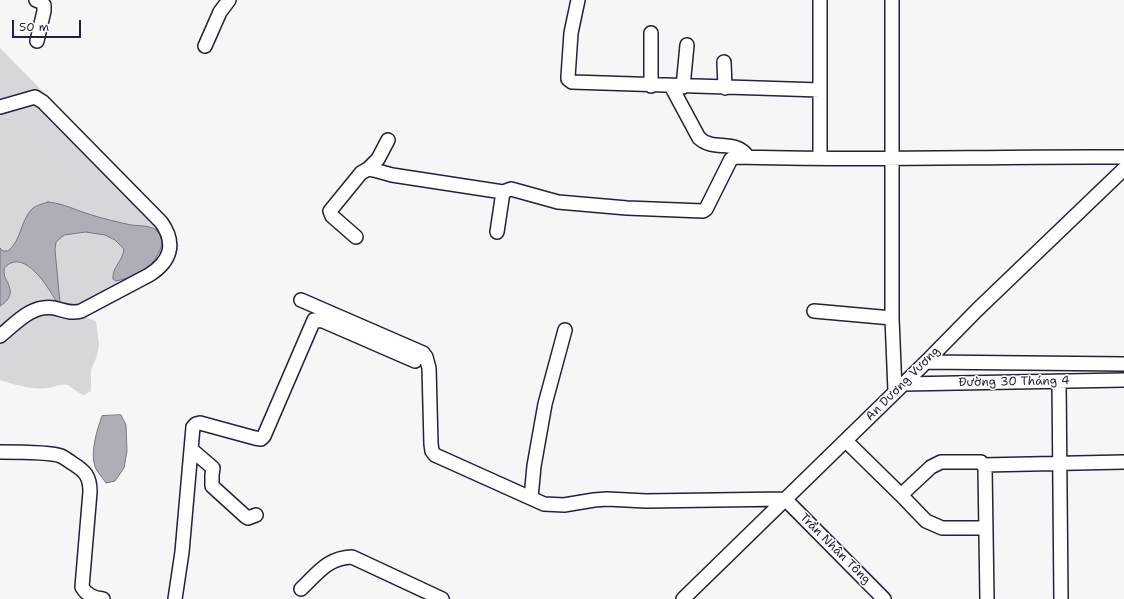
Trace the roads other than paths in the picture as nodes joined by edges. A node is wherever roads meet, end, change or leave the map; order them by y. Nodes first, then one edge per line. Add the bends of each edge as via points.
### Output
1 (36, 0) edge
2 (228, 0) edge
3 (578, 0) edge
4 (820, 0) edge
5 (892, 0) edge
6 (651, 33) dead end
7 (37, 40) dead end
8 (687, 45) dead end
9 (205, 46) dead end
10 (724, 62) dead end
11 (651, 86) junction
12 (677, 87) junction
13 (725, 88) junction
14 (820, 90) junction
15 (0, 107) edge
16 (388, 140) dead end
17 (748, 157) junction
18 (1124, 157) edge
19 (820, 158) junction
20 (891, 158) junction
21 (368, 169) junction
22 (1124, 169) edge
23 (503, 192) junction
24 (497, 232) dead end
25 (356, 237) dead end
26 (301, 300) dead end
27 (814, 311) dead end
28 (892, 318) junction
29 (565, 330) dead end
30 (0, 336) edge
31 (415, 361) dead end
32 (926, 362) junction
33 (1124, 364) edge
34 (1124, 380) edge
35 (1059, 381) junction
36 (899, 388) junction
37 (846, 441) junction
38 (192, 450) junction
39 (0, 452) edge
40 (1124, 462) edge
41 (1059, 463) junction
42 (983, 464) junction
43 (901, 495) junction
44 (531, 498) junction
45 (785, 499) junction
46 (256, 515) dead end
47 (986, 528) junction
48 (301, 589) dead end
49 (103, 599) edge
50 (175, 599) edge
51 (442, 599) edge
52 (683, 599) edge
53 (884, 599) edge
54 (987, 599) edge
55 (1061, 599) edge

1 - 7 street via 44,5
2 - 9 street
3 - 11 street via 571,33 568,77 570,81
4 - 14 street
5 - 20 street
6 - 11 street
8 - 12 street
10 - 13 street
11 - 12 street
12 - 13 street
12 - 17 street via 699,138 708,144 740,149
13 - 14 street
14 - 19 street
15 - 30 street via 34,97 43,102 161,222 170,243 168,256 162,264 142,279 73,314 44,307 32,311
16 - 21 street via 378,159
17 - 19 street
17 - 23 street via 731,159 703,211 558,202 511,189
18 - 20 street
19 - 20 street
20 - 28 street
21 - 23 street
21 - 25 street via 361,173 330,211 332,216
22 - 32 street, An Dương Vương
23 - 24 street
26 - 44 street via 423,353 430,368 432,451 435,455
27 - 28 street
28 - 36 street
29 - 44 street via 545,404
31 - 38 street via 322,321 314,320 264,436 261,439 255,438 200,423 193,427
32 - 33 street, Đường 30 Tháng 4
32 - 36 street, An Dương Vương
34 - 35 street, Đường 30 Tháng 4
35 - 36 street, Đường 30 Tháng 4
35 - 41 street
36 - 37 street, An Dương Vương
37 - 43 street
37 - 45 street, An Dương Vương
38 - 46 street via 217,463 212,475 212,486 248,518
38 - 50 street
39 - 49 street via 61,456 87,475 90,492 82,587 85,593
40 - 41 street
41 - 42 street
41 - 55 street
42 - 43 street via 941,462 931,467
42 - 47 street
43 - 47 street via 926,521 942,528
44 - 45 street via 555,506 594,500
45 - 52 street, An Dương Vương
45 - 53 street, Trần Nhân Tông
47 - 54 street
48 - 51 street via 328,563 352,556

